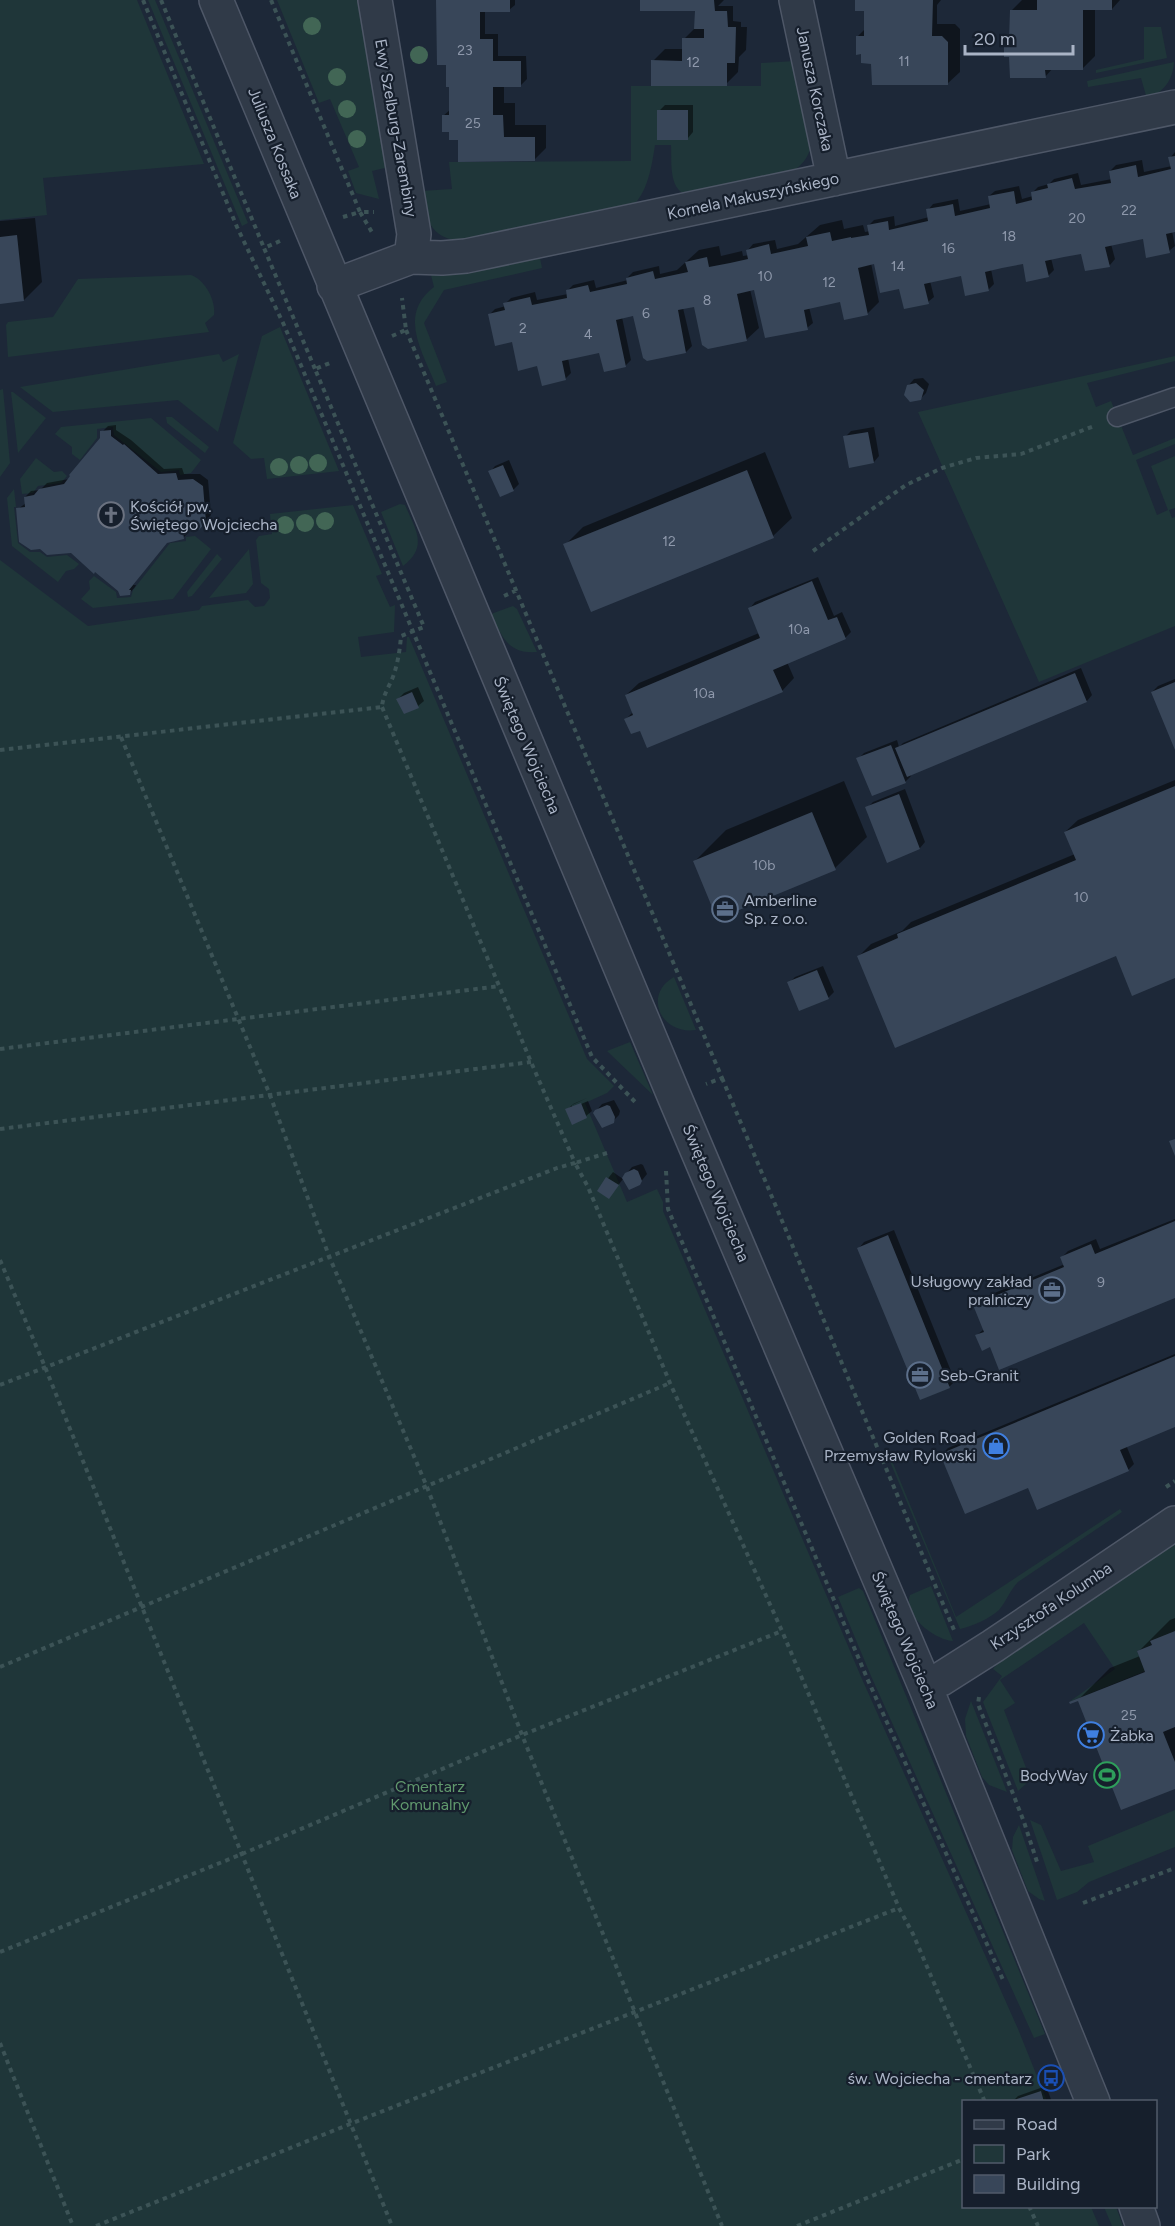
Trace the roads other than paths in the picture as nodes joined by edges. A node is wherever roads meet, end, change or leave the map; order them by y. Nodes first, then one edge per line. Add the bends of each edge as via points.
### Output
1 (216, 0) edge
2 (375, 0) edge
3 (796, 0) edge
4 (1175, 107) edge
5 (834, 179) junction
6 (411, 257) junction
7 (334, 286) junction
8 (1175, 397) edge
9 (1117, 417) road end
10 (1175, 1523) edge
11 (925, 1686) junction
12 (1092, 2100) edge
13 (1137, 2208) edge
14 (1143, 2226) edge

1 - 7 street, Juliusza Kossaka
2 - 6 street, Ewy Szelburg-Zarembiny via 414,234
3 - 5 street, Janusza Korczaka
4 - 5 street, Kornela Makuszyńskiego
5 - 6 street, Kornela Makuszyńskiego via 466,256
6 - 7 street, Kornela Makuszyńskiego
7 - 11 street, Świętego Wojciecha
8 - 9 lane
10 - 11 street, Krzysztofa Kolumba via 993,1646
11 - 12 street, Świętego Wojciecha
13 - 14 street

